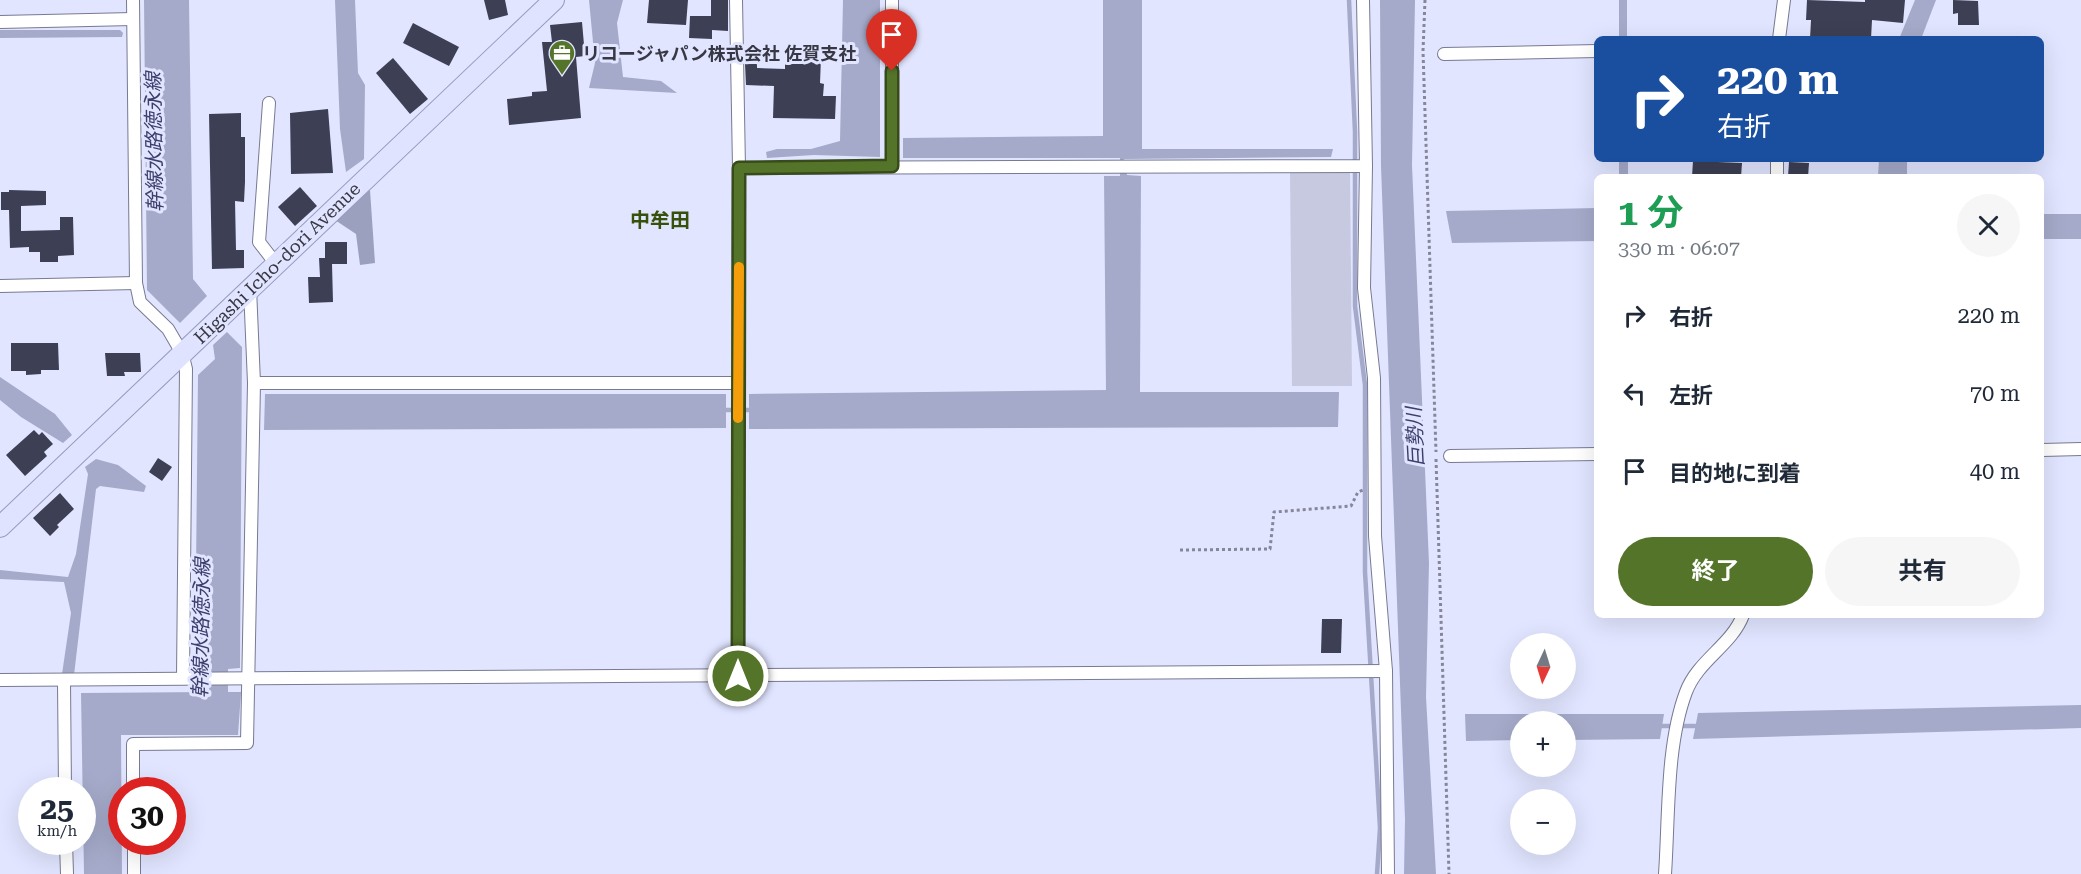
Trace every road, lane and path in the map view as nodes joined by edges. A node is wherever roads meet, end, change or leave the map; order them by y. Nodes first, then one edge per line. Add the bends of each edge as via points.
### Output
1 (133, 0) edge
2 (554, 0) edge
3 (736, 0) edge
4 (891, 0) edge
5 (1363, 0) edge
6 (1425, 0) edge
7 (1784, 0) edge
8 (133, 19) junction
9 (0, 22) edge
10 (1779, 36) edge
11 (1594, 51) edge
12 (1444, 54) dead end
13 (269, 103) dead end
14 (892, 166) junction
15 (1359, 166) junction
16 (739, 168) junction
17 (276, 264) junction
18 (136, 283) junction
19 (0, 286) edge
20 (250, 288) junction
21 (182, 353) junction
22 (254, 383) junction
23 (738, 383) junction
24 (2081, 449) edge
25 (2044, 450) edge
26 (1594, 454) edge
27 (1450, 456) dead end
28 (1358, 492) dead end
29 (0, 527) edge
30 (1180, 550) dead end
31 (1742, 618) edge
32 (1386, 672) junction
33 (738, 676) junction
34 (249, 677) junction
35 (183, 678) junction
36 (0, 680) edge
37 (64, 682) junction
38 (65, 777) edge
39 (133, 777) edge
40 (66, 855) edge
41 (134, 855) edge
42 (66, 874) edge
43 (134, 874) edge
44 (1388, 874) edge
45 (1449, 874) edge
46 (1665, 874) edge

1 - 8 street
2 - 17 main road, Higashi Icho-dori Avenue
3 - 16 street
4 - 14 street
5 - 15 street
6 - 45 path
7 - 10 street
8 - 9 street
8 - 18 street
11 - 12 street
13 - 17 street via 259,242
14 - 15 street
14 - 16 street
15 - 32 street via 1364,288 1374,378 1375,536
16 - 23 street
17 - 20 main road, Higashi Icho-dori Avenue
18 - 19 street
18 - 21 street via 140,302 168,329
20 - 21 main road, Higashi Icho-dori Avenue
20 - 22 street
21 - 29 main road, Higashi Icho-dori Avenue
21 - 35 street via 186,369
22 - 23 street
22 - 34 street
23 - 33 street
24 - 25 street
26 - 27 street
28 - 30 path via 1352,506 1274,512 1270,549
31 - 46 street via 1738,628 1705,662 1687,691 1678,727
32 - 33 street
32 - 44 street
33 - 34 street
34 - 35 street
34 - 39 street via 247,743 133,744
35 - 37 street
36 - 37 street
37 - 38 street
40 - 42 street
41 - 43 street

